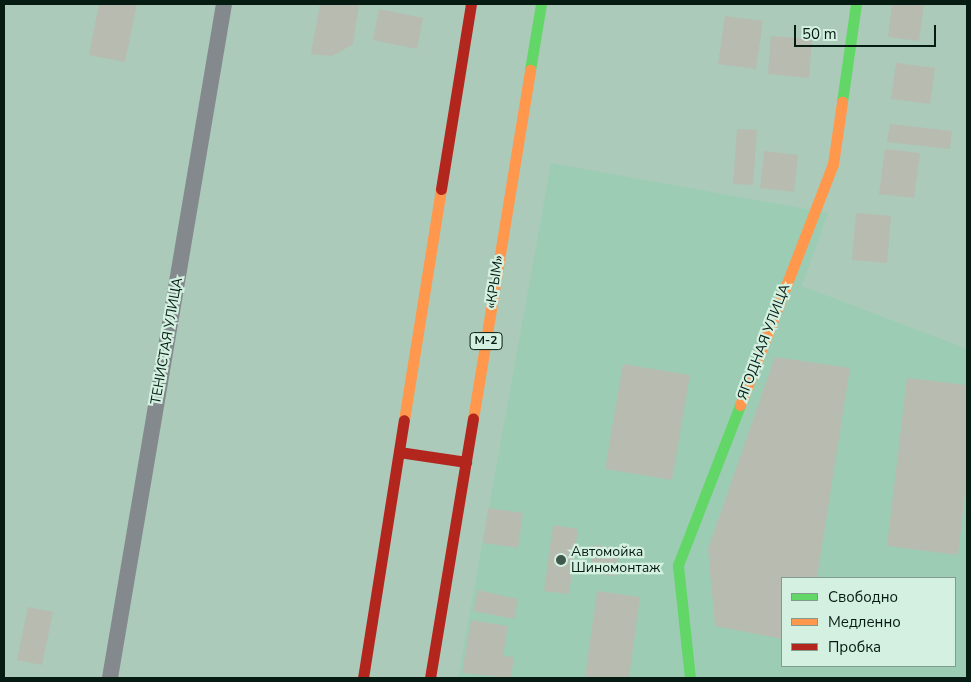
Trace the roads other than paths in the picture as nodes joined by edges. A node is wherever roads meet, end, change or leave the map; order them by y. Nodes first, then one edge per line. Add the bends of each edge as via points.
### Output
1 (224, 4) edge
2 (471, 4) edge
3 (541, 4) edge
4 (856, 4) edge
5 (399, 452) junction
6 (466, 462) junction
7 (110, 678) edge
8 (363, 678) edge
9 (430, 678) edge
10 (690, 678) edge

1 - 7 street, ТЕНИСТАЯ УЛИЦА
2 - 5 main road
3 - 6 main road, «КРЫМ» / М-2
4 - 10 main road, ЯГОДНАЯ УЛИЦА via 833,164 678,565
5 - 6 main road
5 - 8 main road
6 - 9 main road, «КРЫМ» / М-2

